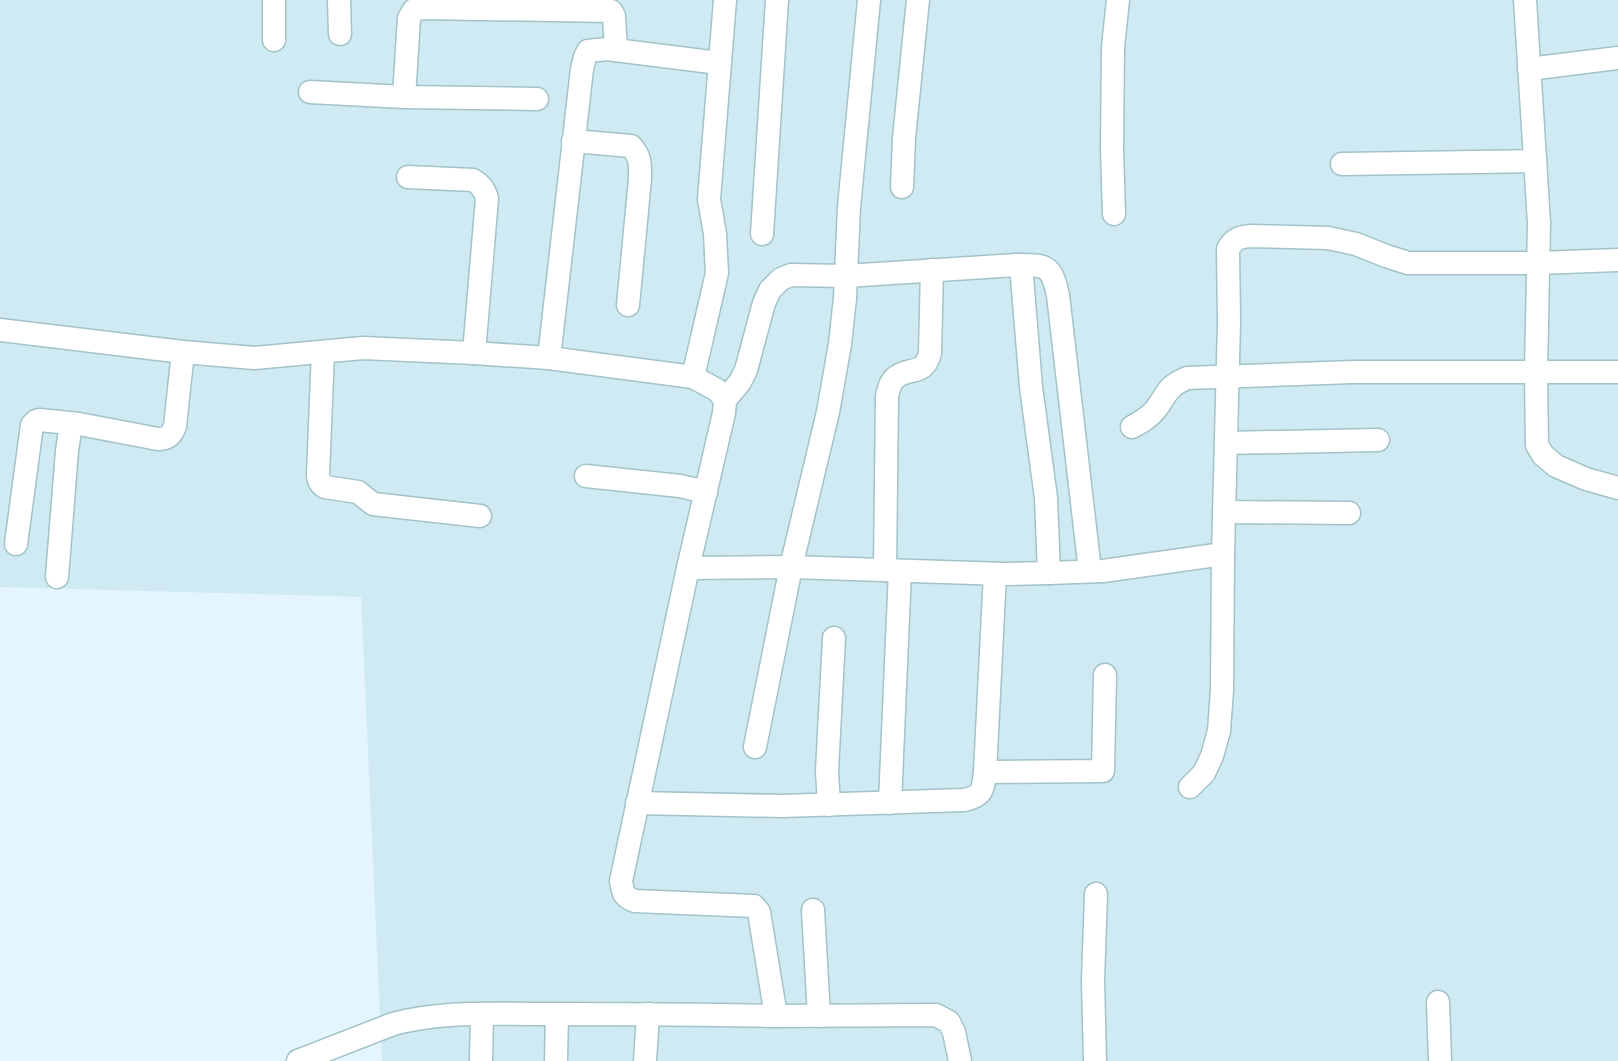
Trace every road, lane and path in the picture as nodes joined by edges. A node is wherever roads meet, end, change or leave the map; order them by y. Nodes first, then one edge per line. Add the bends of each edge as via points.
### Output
1 (274, 0) edge
2 (339, 0) edge
3 (725, 0) edge
4 (777, 0) edge
5 (869, 0) edge
6 (918, 0) edge
7 (1118, 0) edge
8 (1525, 0) edge
9 (340, 34) dead end
10 (274, 40) dead end
11 (616, 50) junction
12 (1618, 58) edge
13 (719, 63) junction
14 (1529, 69) junction
15 (310, 92) dead end
16 (404, 97) junction
17 (537, 99) dead end
18 (573, 141) junction
19 (1535, 161) junction
20 (1342, 164) dead end
21 (408, 177) dead end
22 (902, 187) dead end
23 (1114, 214) dead end
24 (762, 234) dead end
25 (1618, 260) edge
26 (1538, 263) junction
27 (1021, 265) junction
28 (932, 270) junction
29 (846, 276) junction
30 (628, 305) dead end
31 (0, 330) edge
32 (183, 352) junction
33 (323, 352) junction
34 (474, 353) junction
35 (549, 358) junction
36 (1618, 372) edge
37 (1536, 373) junction
38 (1227, 376) junction
39 (693, 377) junction
40 (725, 400) junction
41 (71, 424) junction
42 (1132, 427) dead end
43 (1378, 440) dead end
44 (1226, 443) junction
45 (586, 476) dead end
46 (1618, 488) edge
47 (706, 492) junction
48 (1224, 512) junction
49 (1349, 513) dead end
50 (480, 516) dead end
51 (16, 544) dead end
52 (1223, 554) junction
53 (688, 567) junction
54 (791, 567) junction
55 (893, 571) junction
56 (1090, 571) junction
57 (1049, 573) junction
58 (995, 574) junction
59 (57, 577) dead end
60 (834, 638) dead end
61 (1105, 675) dead end
62 (755, 747) dead end
63 (985, 772) junction
64 (1190, 787) dead end
65 (637, 803) junction
66 (890, 803) junction
67 (829, 804) junction
68 (1096, 894) dead end
69 (813, 910) dead end
70 (1438, 1002) dead end
71 (482, 1014) junction
72 (557, 1014) junction
73 (648, 1014) junction
74 (776, 1016) junction
75 (819, 1016) junction
76 (298, 1061) edge
77 (481, 1061) edge
78 (556, 1061) edge
79 (645, 1061) edge
80 (960, 1061) edge
81 (1095, 1061) edge
82 (1440, 1061) edge

1 - 10 street
2 - 9 street
3 - 13 street
4 - 24 street
5 - 29 street
6 - 22 street
7 - 23 street via 1113,47
8 - 14 street
11 - 13 street
11 - 16 street via 611,11 423,8 414,10 409,18
11 - 18 street via 596,49 588,51 585,57
12 - 14 street
13 - 39 street via 709,199 717,273
14 - 19 street
15 - 16 street
16 - 17 street
18 - 30 street via 631,146 637,153 640,179
18 - 35 street
19 - 20 street
19 - 26 street
21 - 34 street via 473,180 481,185 487,198
25 - 26 street
26 - 37 street
26 - 38 street via 1408,262 1329,238 1239,237 1228,249
27 - 28 street
27 - 56 street via 1048,269 1058,295
27 - 57 street via 1031,387 1046,498
28 - 29 street
28 - 55 street via 928,363 897,376 886,396
29 - 40 street via 791,275 770,290 746,370
29 - 54 street via 828,412
31 - 32 street
32 - 33 street via 254,358
32 - 41 street via 175,426 167,438
33 - 34 street via 363,348
33 - 50 street via 318,474 321,485 358,492 373,504
34 - 35 street
35 - 39 street
36 - 37 street
37 - 38 street
37 - 46 street via 1537,445 1543,455 1556,466
38 - 42 street via 1187,378 1169,389 1155,410
38 - 44 street
39 - 40 street via 717,390
40 - 47 street
41 - 51 street via 40,420 32,425
41 - 59 street
43 - 44 street
44 - 48 street
45 - 47 street
47 - 53 street
48 - 49 street
48 - 52 street
52 - 56 street
52 - 64 street via 1219,731 1204,773
53 - 54 street
53 - 65 street
54 - 55 street
54 - 62 street
55 - 58 street
55 - 66 street
56 - 57 street
57 - 58 street
58 - 63 street
60 - 67 street
61 - 63 street via 1103,771
63 - 66 street via 983,789 976,797
65 - 67 street
65 - 74 street via 622,891 635,901 754,906 759,912
66 - 67 street
68 - 81 street
69 - 75 street
70 - 82 street
71 - 72 street
71 - 76 street via 406,1020
71 - 77 street
72 - 73 street
72 - 78 street
73 - 74 street
73 - 79 street
74 - 75 street
75 - 80 street via 936,1015 949,1022

